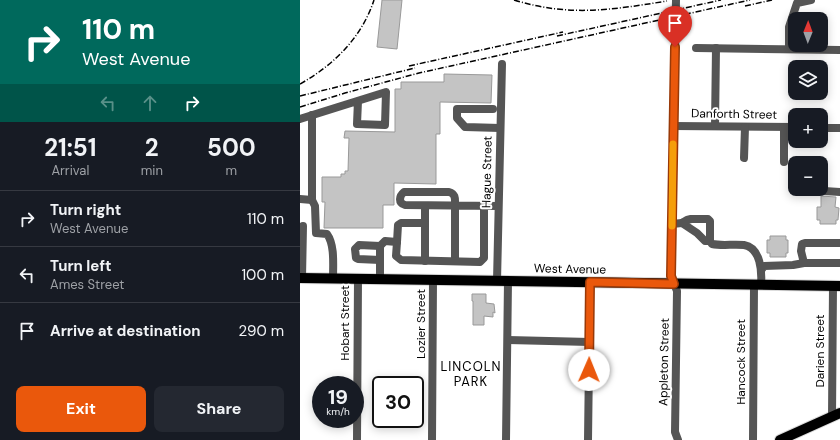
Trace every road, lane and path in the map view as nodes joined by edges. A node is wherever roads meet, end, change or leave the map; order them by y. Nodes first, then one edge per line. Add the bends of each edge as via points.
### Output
1 (676, 0) edge
2 (811, 0) edge
3 (794, 12) edge
4 (696, 48) dead end
5 (716, 48) junction
6 (788, 49) edge
7 (828, 50) edge
8 (840, 50) edge
9 (502, 64) dead end
10 (358, 101) junction
11 (493, 109) dead end
12 (312, 115) junction
13 (300, 119) edge
14 (673, 126) junction
15 (715, 126) junction
16 (745, 127) junction
17 (784, 127) junction
18 (788, 127) edge
19 (500, 128) junction
20 (828, 128) edge
21 (840, 128) edge
22 (744, 158) dead end
23 (784, 162) dead end
24 (828, 192) edge
25 (840, 192) edge
26 (300, 199) edge
27 (312, 200) junction
28 (455, 205) junction
29 (425, 206) junction
30 (484, 206) junction
31 (498, 206) junction
32 (425, 223) junction
33 (682, 223) junction
34 (672, 224) junction
35 (303, 226) dead end
36 (316, 234) junction
37 (301, 235) edge
38 (710, 241) junction
39 (396, 242) junction
40 (840, 243) edge
41 (380, 246) junction
42 (380, 260) junction
43 (425, 261) junction
44 (455, 261) junction
45 (804, 263) junction
46 (840, 263) edge
47 (762, 269) junction
48 (301, 278) edge
49 (333, 278) junction
50 (358, 279) junction
51 (380, 279) junction
52 (433, 280) junction
53 (496, 281) junction
54 (508, 281) junction
55 (590, 282) junction
56 (674, 284) junction
57 (757, 285) junction
58 (836, 286) edge
59 (508, 340) junction
60 (590, 342) junction
61 (836, 415) edge
62 (791, 438) edge
63 (357, 440) edge
64 (432, 440) edge
65 (506, 440) edge
66 (588, 440) edge
67 (678, 440) edge
68 (753, 440) edge
69 (780, 440) edge

1 - 14 street, Appleton Street
2 - 3 street via 797,3
4 - 5 street
5 - 6 street
5 - 15 street
7 - 8 street
9 - 19 street, Hague Street
10 - 10 street via 386,92 385,125 357,124
10 - 12 street
11 - 19 street via 457,109 457,118 465,127
12 - 13 street
12 - 27 street
14 - 15 street, Danforth Street
14 - 34 street, Appleton Street
15 - 16 street, Danforth Street
16 - 17 street, Danforth Street
16 - 22 street
17 - 18 street, Danforth Street
17 - 23 street
19 - 31 street, Hague Street
20 - 21 street
24 - 25 street
26 - 27 street
27 - 36 street via 315,206
28 - 29 street
28 - 29 street via 455,196 449,192 401,194 402,204
28 - 30 street
28 - 44 street
29 - 32 street
30 - 31 street
30 - 44 street via 484,258 480,262
31 - 53 street, Hague Street
32 - 39 street via 398,225
32 - 43 street
33 - 34 street
33 - 38 street via 705,241
33 - 38 street via 691,219 709,220
34 - 56 street, Appleton Street via 671,276
35 - 37 street
36 - 37 street
36 - 49 street via 327,234 329,237
37 - 48 street
38 - 47 street via 713,245 741,245 752,248
39 - 41 street via 384,241
39 - 43 street via 398,259
40 - 45 street via 802,244
41 - 42 street
41 - 42 street via 359,245 355,249 355,256 358,259
42 - 51 street
43 - 44 street
45 - 46 street
45 - 47 street via 764,266
47 - 57 street, Hancock Street
48 - 49 main road, West Avenue
49 - 50 main road, West Avenue
50 - 51 main road, West Avenue
50 - 63 street, Hobart Street
51 - 52 main road, West Avenue
52 - 53 main road, West Avenue
52 - 64 street, Lozier Street
53 - 54 main road, West Avenue
54 - 55 main road, West Avenue
54 - 59 street
55 - 56 main road, West Avenue
55 - 60 street
56 - 57 main road, West Avenue
56 - 67 street, Appleton Street via 677,291 675,432
57 - 58 main road, West Avenue
57 - 68 street, Hancock Street
58 - 61 street, Darien Street
59 - 60 street
59 - 65 street
60 - 66 street
61 - 62 main road
62 - 69 main road

